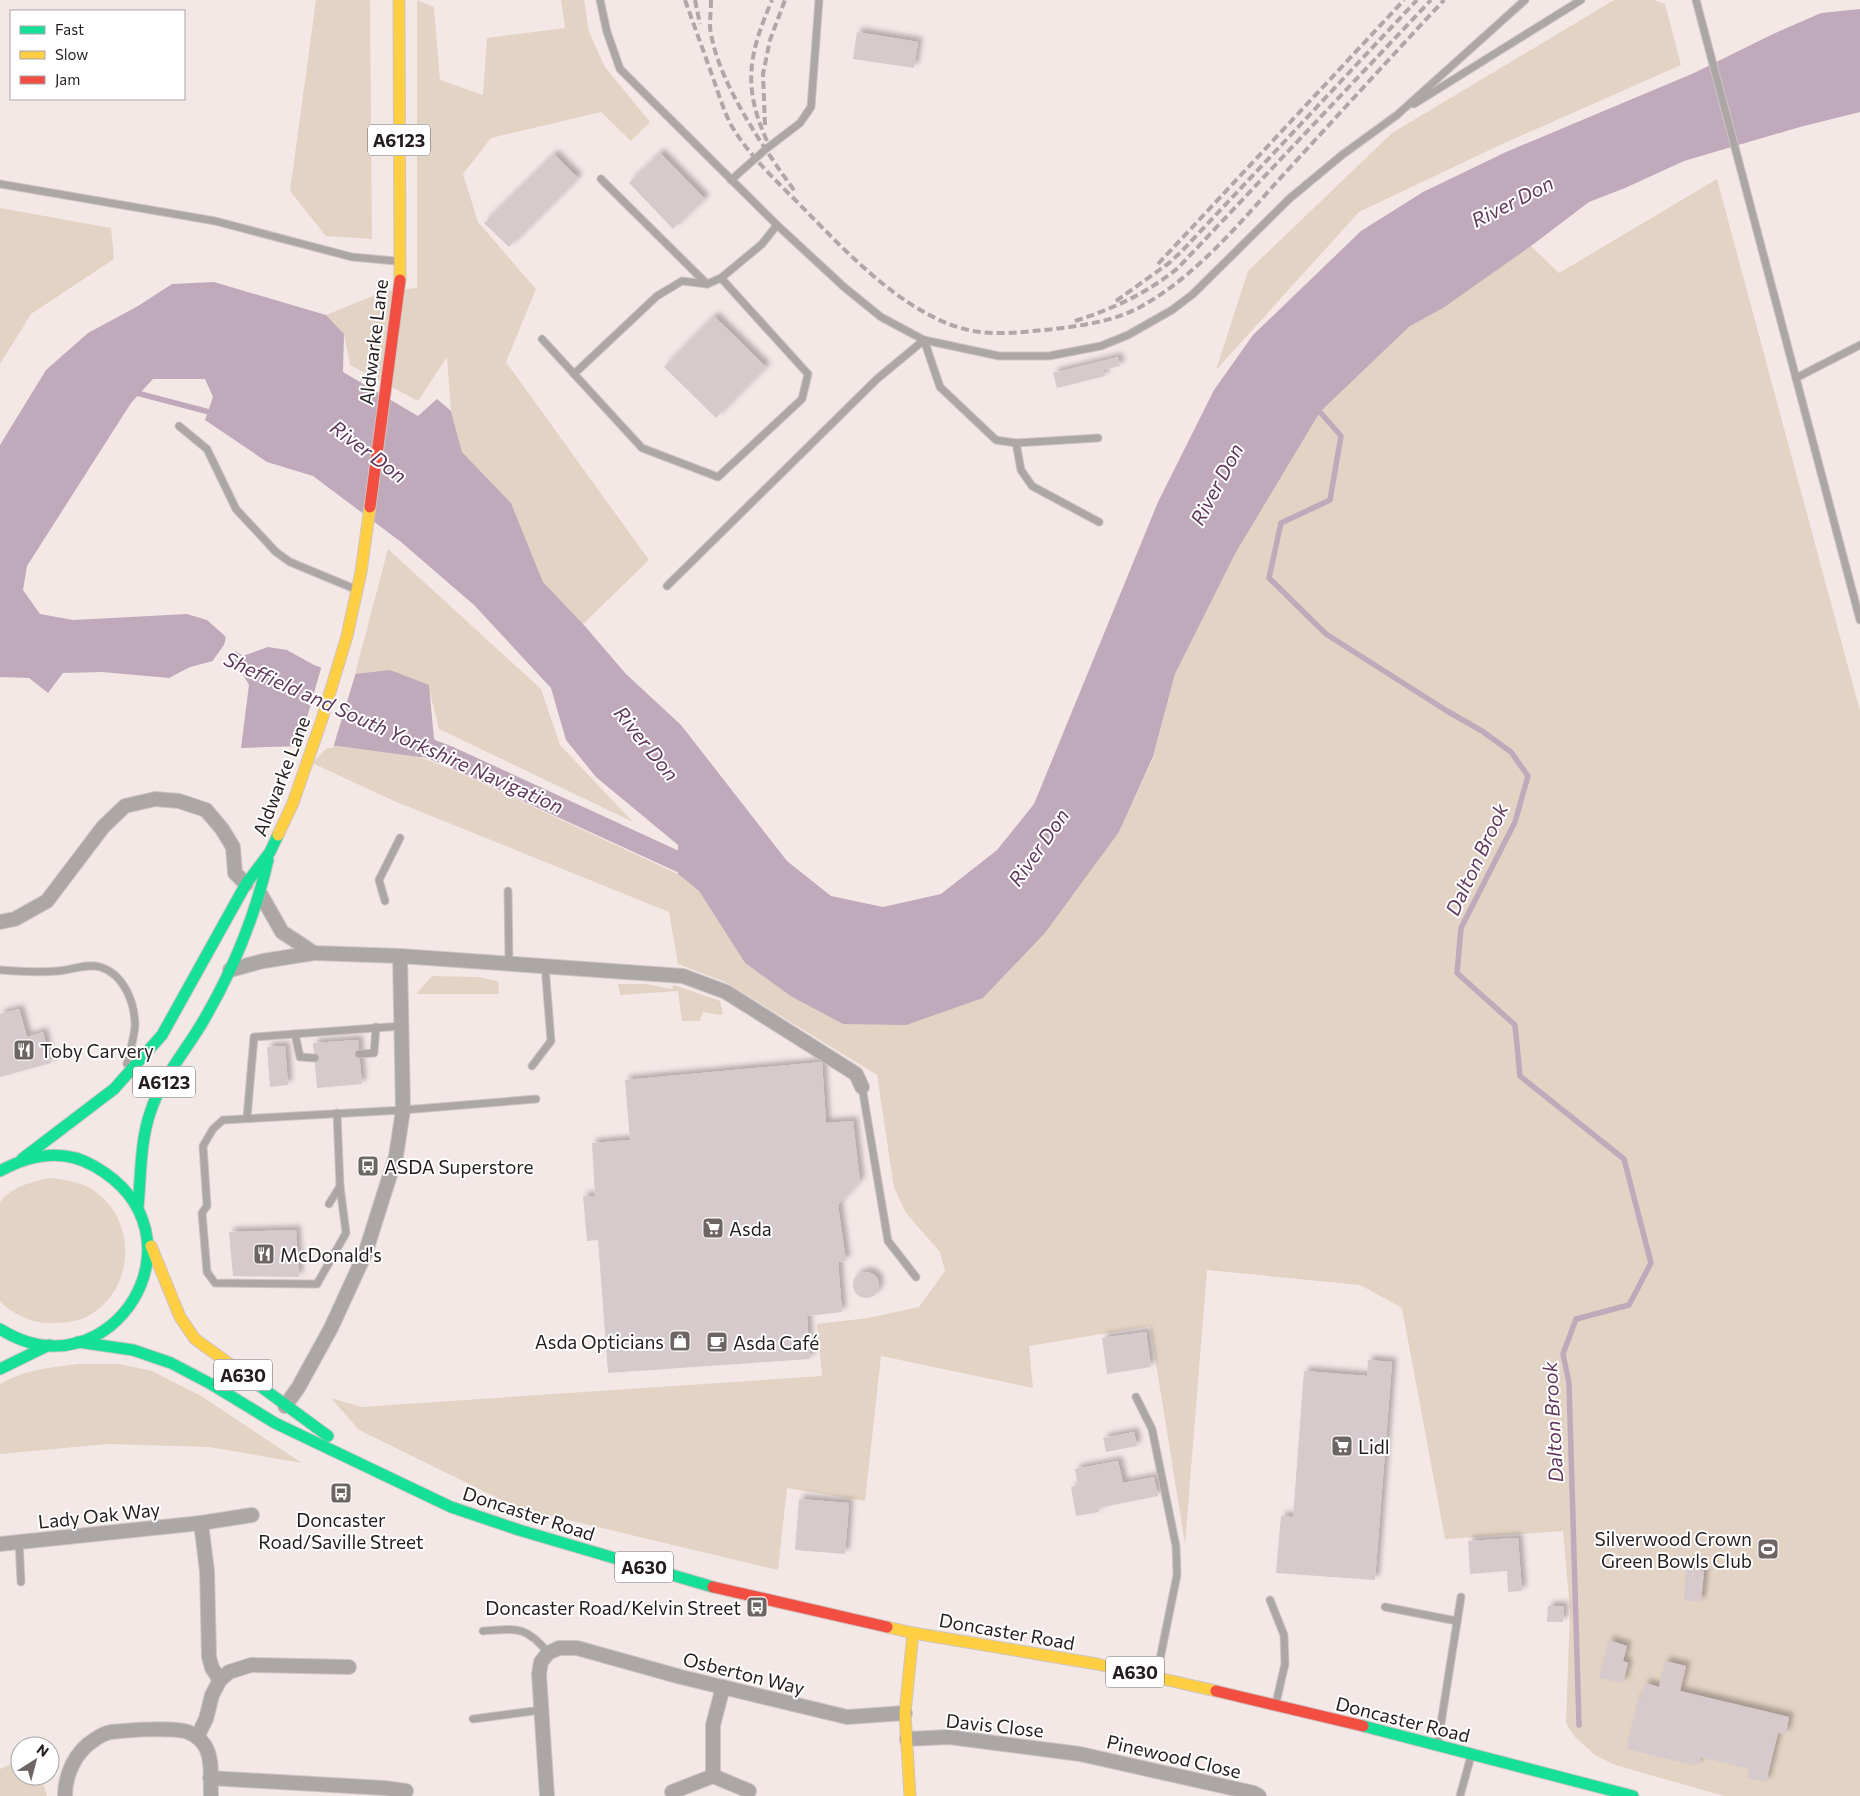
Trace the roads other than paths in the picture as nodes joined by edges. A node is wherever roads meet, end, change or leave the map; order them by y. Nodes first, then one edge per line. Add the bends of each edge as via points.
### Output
1 (399, 0) edge
2 (600, 0) edge
3 (819, 0) edge
4 (1525, 0) edge
5 (1581, 0) edge
6 (1696, 0) edge
7 (1397, 115) junction
8 (601, 179) dead end
9 (731, 180) junction
10 (0, 184) edge
11 (776, 225) junction
12 (400, 262) junction
13 (721, 278) junction
14 (707, 284) junction
15 (542, 339) dead end
16 (924, 340) junction
17 (1860, 345) edge
18 (574, 374) junction
19 (1796, 378) junction
20 (179, 426) dead end
21 (1098, 438) dead end
22 (1016, 443) junction
23 (1099, 522) dead end
24 (667, 586) dead end
25 (356, 589) junction
26 (1860, 620) edge
27 (400, 838) dead end
28 (270, 852) junction
29 (246, 884) junction
30 (508, 891) dead end
31 (260, 895) junction
32 (385, 901) dead end
33 (0, 922) edge
34 (314, 954) junction
35 (400, 956) junction
36 (509, 963) junction
37 (546, 966) junction
38 (0, 970) edge
39 (230, 970) junction
40 (402, 1026) junction
41 (376, 1027) junction
42 (295, 1034) junction
43 (359, 1054) dead end
44 (315, 1058) dead end
45 (532, 1066) dead end
46 (124, 1078) junction
47 (862, 1087) joint
48 (536, 1099) dead end
49 (403, 1110) junction
50 (337, 1114) junction
51 (247, 1118) junction
52 (22, 1159) junction
53 (0, 1171) edge
54 (340, 1186) junction
55 (329, 1204) dead end
56 (138, 1207) junction
57 (148, 1238) junction
58 (916, 1277) dead end
59 (0, 1329) edge
60 (78, 1342) junction
61 (49, 1345) junction
62 (0, 1369) edge
63 (1136, 1397) dead end
64 (285, 1406) junction
65 (384, 1474) junction
66 (252, 1515) dead end
67 (201, 1523) junction
68 (19, 1542) junction
69 (0, 1544) edge
70 (21, 1582) dead end
71 (1461, 1596) dead end
72 (1270, 1600) dead end
73 (1385, 1608) dead end
74 (1457, 1621) junction
75 (483, 1631) dead end
76 (913, 1633) junction
77 (548, 1653) junction
78 (349, 1667) dead end
79 (1157, 1677) junction
80 (220, 1680) junction
81 (723, 1687) junction
82 (1275, 1706) junction
83 (541, 1710) junction
84 (905, 1713) junction
85 (473, 1719) dead end
86 (197, 1737) junction
87 (907, 1739) junction
88 (1438, 1745) junction
89 (1080, 1754) joint
90 (1472, 1754) junction
91 (713, 1776) junction
92 (210, 1778) junction
93 (406, 1791) dead end
94 (384, 1792) edge
95 (672, 1792) dead end
96 (749, 1792) dead end
97 (65, 1796) edge
98 (211, 1796) edge
99 (547, 1796) edge
100 (910, 1796) edge
101 (1259, 1796) edge
102 (1460, 1796) edge
103 (1633, 1796) edge

1 - 12 main road, Aldwarke Lane / A6123
2 - 9 lane via 620,69
3 - 9 lane via 812,107 800,123
4 - 7 lane
5 - 7 lane
6 - 19 lane
7 - 16 lane via 1289,199 1193,294 1128,335 1101,346 1049,356 999,356
8 - 14 lane
9 - 11 lane
10 - 12 lane via 215,221 352,257
11 - 13 lane via 762,244
11 - 16 lane via 881,316
12 - 25 main road, Aldwarke Lane / A6123 via 400,281
13 - 14 lane
13 - 18 lane via 808,374 802,399 718,477 642,448
14 - 18 lane via 682,281 657,296
15 - 18 lane
16 - 22 lane via 940,387 996,440
16 - 24 lane via 877,379
17 - 19 lane
19 - 26 lane
20 - 25 lane via 207,450 236,509 276,552 290,562
21 - 22 lane
22 - 23 lane via 1021,470 1032,486
25 - 28 main road, Aldwarke Lane / A6123 via 347,636 322,719 293,803
27 - 32 lane via 379,880
28 - 29 main road, Aldwarke Lane / A6123
28 - 31 main road, Aldwarke Lane / A6123
29 - 33 street via 235,873 232,847 206,810 179,801 155,798 125,806 103,827 47,901 15,919
29 - 46 main road, Aldwarke Lane / A6123 via 162,1035
30 - 36 lane
31 - 34 street via 282,932
31 - 39 main road, Aldwarke Lane / A6123
34 - 35 street
34 - 39 street via 263,960
35 - 36 street
35 - 40 street
36 - 37 street
37 - 45 lane via 551,1041
37 - 47 street via 683,976 726,992 856,1074
38 - 46 lane via 56,972 98,966 113,973 126,990 134,1010 135,1028
39 - 56 main road, Aldwarke Lane / A6123 via 205,1019 153,1103 147,1122
40 - 41 lane
40 - 49 street
41 - 42 lane
41 - 43 lane via 374,1053
42 - 44 lane via 300,1057
42 - 51 lane via 254,1037
46 - 52 main road, Aldwarke Lane / A6123
47 - 58 lane via 888,1241
48 - 49 lane
49 - 50 lane
49 - 64 street via 396,1156 365,1254 331,1328
50 - 51 lane
50 - 54 lane
51 - 54 lane via 224,1120 203,1146 207,1206 202,1213 207,1272 215,1283 316,1284 346,1233
52 - 53 main road
52 - 56 main road via 52,1155 89,1162 126,1188
54 - 55 lane
56 - 57 main road, Doncaster Road
57 - 60 main road via 148,1259 135,1299 106,1329
57 - 64 main road, Doncaster Road / A630 via 180,1317 195,1339
59 - 61 main road via 18,1339
60 - 61 main road
60 - 65 main road, Doncaster Road / A630 via 133,1350 170,1363 275,1422
61 - 62 main road
63 - 79 lane via 1152,1428 1176,1546 1177,1575
64 - 65 main road, Doncaster Road / A630
65 - 76 main road, Doncaster Road / A630 via 452,1507 519,1530 709,1586
66 - 67 street, Lady Oak Way
67 - 68 street, Lady Oak Way
67 - 80 street via 207,1571 209,1656
68 - 69 street, Lady Oak Way
68 - 70 lane
71 - 74 lane
72 - 82 lane via 1284,1635 1285,1664
73 - 74 lane
74 - 88 lane
75 - 77 lane via 522,1630 532,1635
76 - 79 main road, Doncaster Road / A630
76 - 84 main road
77 - 81 street, Osberton Way via 559,1648 577,1648
77 - 83 street via 538,1674
78 - 80 street via 251,1665 229,1672
79 - 82 main road, Doncaster Road / A630
80 - 86 street
81 - 84 street, Osberton Way via 848,1717
81 - 91 street via 713,1726
82 - 88 main road, Doncaster Road / A630
83 - 85 lane
83 - 99 street
84 - 87 main road
86 - 92 street via 207,1749
86 - 97 street via 174,1730 109,1732 93,1740 79,1753 65,1784
87 - 89 street, Davis Close via 949,1737
87 - 100 main road
88 - 90 main road, Doncaster Road / A630
89 - 101 street, Pinewood Close
90 - 102 lane
90 - 103 main road, Doncaster Road / A630
91 - 95 street
91 - 96 street
92 - 94 street
92 - 98 street
93 - 94 street

